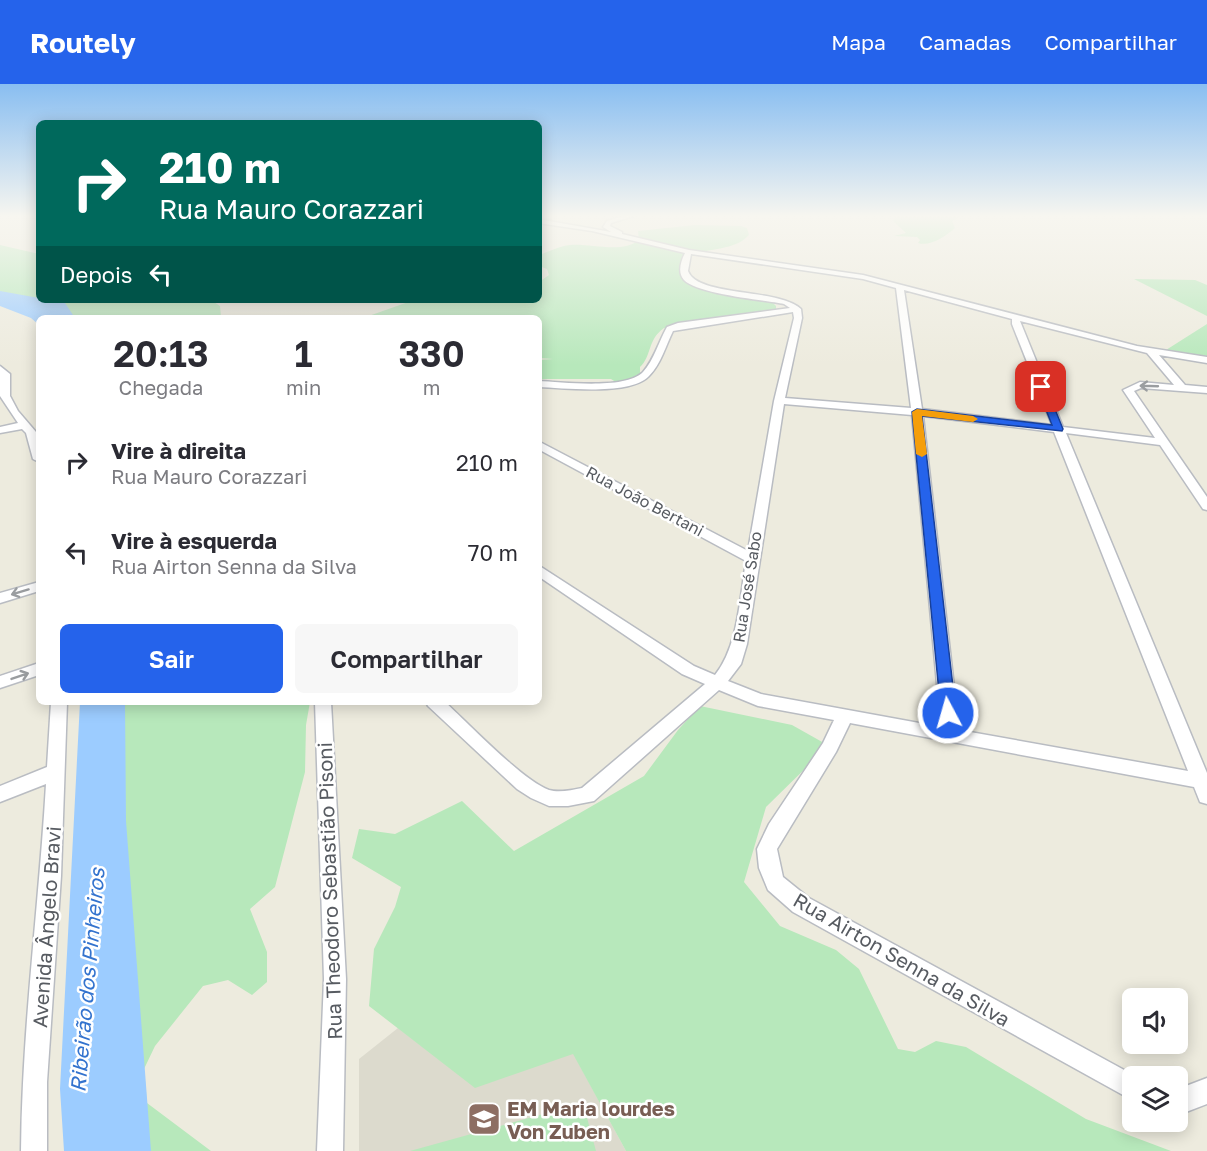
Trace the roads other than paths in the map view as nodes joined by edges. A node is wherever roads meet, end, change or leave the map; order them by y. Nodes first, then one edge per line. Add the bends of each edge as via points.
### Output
1 (683, 265) edge
2 (780, 265) edge
3 (899, 285) junction
4 (797, 309) junction
5 (1017, 319) junction
6 (1150, 352) junction
7 (1207, 360) edge
8 (0, 369) edge
9 (542, 384) edge
10 (1182, 388) junction
11 (1207, 390) edge
12 (779, 401) junction
13 (917, 412) junction
14 (24, 425) junction
15 (1058, 429) junction
16 (0, 430) edge
17 (1163, 442) junction
18 (542, 446) edge
19 (36, 449) edge
20 (1207, 506) edge
21 (752, 559) junction
22 (542, 572) edge
23 (36, 587) edge
24 (0, 598) edge
25 (36, 670) edge
26 (0, 682) edge
27 (717, 682) junction
28 (59, 705) edge
29 (323, 705) edge
30 (437, 705) edge
31 (844, 718) junction
32 (951, 737) junction
33 (55, 772) junction
34 (1204, 788) edge
35 (0, 794) edge
36 (1122, 1082) edge
37 (1207, 1091) edge
38 (1188, 1098) edge
39 (34, 1151) edge
40 (330, 1151) edge

1 - 4 street via 691,282 787,302
2 - 3 street
3 - 5 street
3 - 13 street
4 - 9 street via 670,329 645,375 635,381
4 - 12 street, Rua José Sabo
5 - 6 street
5 - 15 street
6 - 7 street
6 - 10 street
8 - 14 street via 5,374 5,396
10 - 11 street
10 -> 17 street via 1140,385 1128,390
12 - 13 street
12 - 21 street, Rua José Sabo
13 - 15 street
13 - 32 street
14 - 16 street
14 - 19 street via 31,432
15 - 17 street
15 - 34 street
17 - 20 street
18 - 21 street, Rua João Bertani
21 - 27 street, Rua José Sabo via 739,644 733,664
22 - 27 street via 688,670
23 -> 24 street
26 -> 25 street
27 - 30 street, Rua José Sabo via 587,795 567,798 549,798 524,784
27 - 31 street via 758,700
28 - 33 street, Avenida Ângelo Bravi
29 - 40 street, Rua Theodoro Sebastião Pisoni via 335,979
31 - 32 street
31 - 36 street, Rua Airton Senna da Silva via 767,849 775,883 801,905
32 - 34 street
33 - 35 street
33 - 39 street, Avenida Ângelo Bravi via 51,876 34,1082
37 - 38 street

